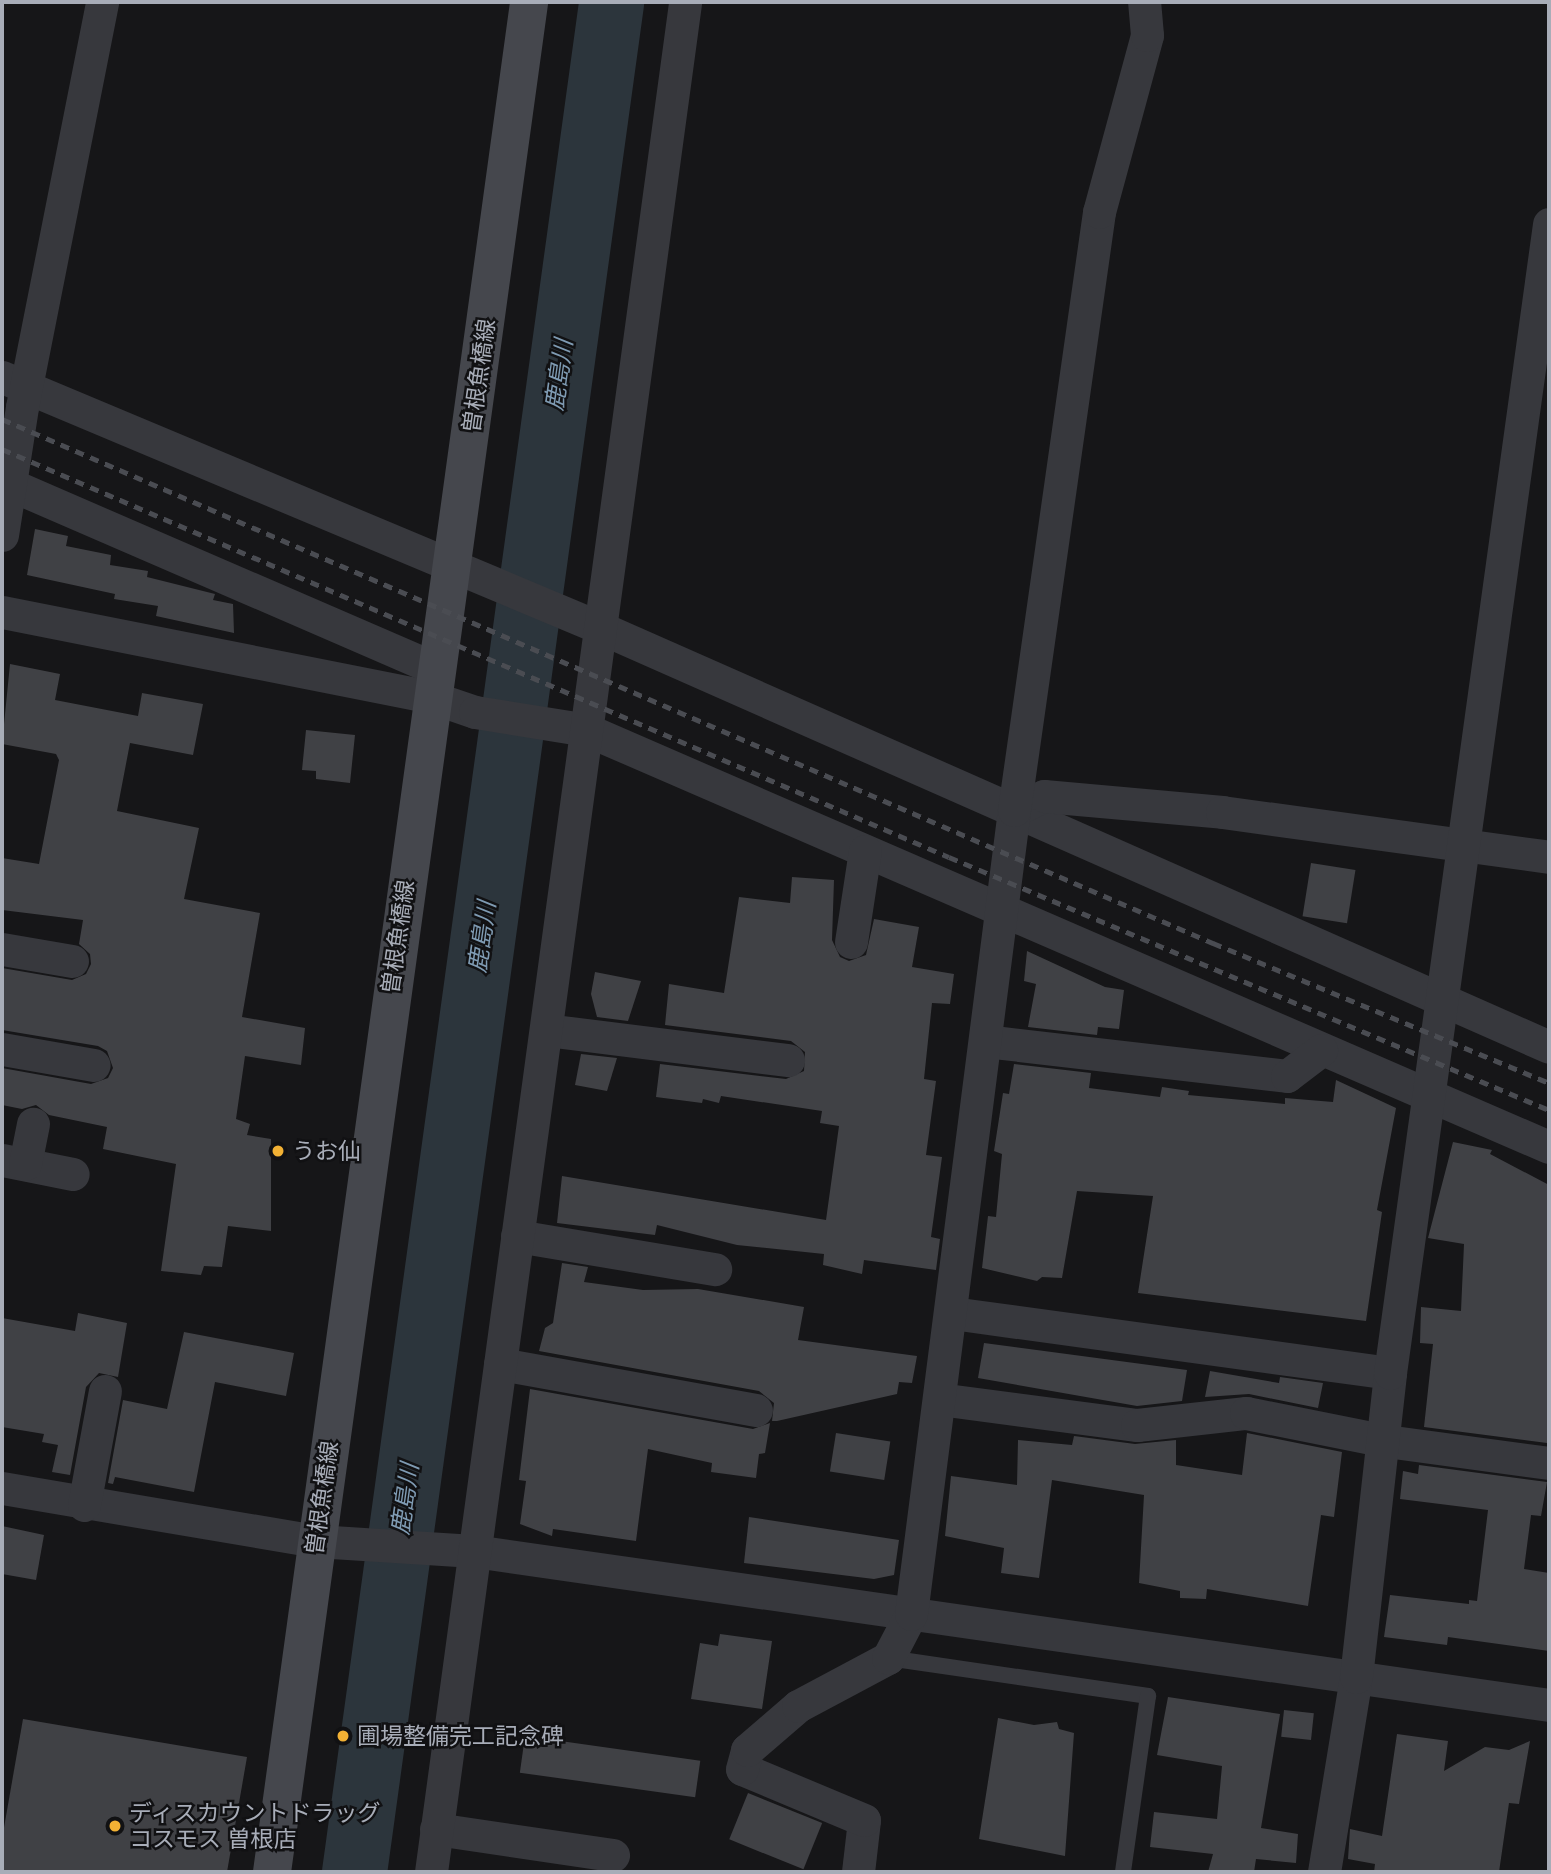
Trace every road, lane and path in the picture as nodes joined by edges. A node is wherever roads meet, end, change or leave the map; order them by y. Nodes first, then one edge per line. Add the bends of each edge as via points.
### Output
1 (102, 2) edge
2 (529, 2) edge
3 (685, 2) edge
4 (1144, 2) edge
5 (1549, 225) edge
6 (14, 382) edge
7 (7, 483) edge
8 (2, 535) edge
9 (453, 568) junction
10 (2, 612) edge
11 (590, 632) junction
12 (434, 683) junction
13 (587, 730) junction
14 (1014, 810) junction
15 (1465, 846) junction
16 (864, 851) junction
17 (1549, 858) edge
18 (1002, 911) junction
19 (850, 942) dead end
20 (2, 948) edge
21 (72, 961) dead end
22 (1441, 1002) junction
23 (545, 1030) junction
24 (985, 1041) junction
25 (1549, 1047) edge
26 (2, 1049) edge
27 (1321, 1050) junction
28 (788, 1060) dead end
29 (94, 1065) dead end
30 (1431, 1096) junction
31 (33, 1124) dead end
32 (1549, 1147) edge
33 (13, 1162) edge
34 (73, 1174) dead end
35 (517, 1236) junction
36 (715, 1269) dead end
37 (952, 1314) junction
38 (500, 1364) junction
39 (1390, 1373) junction
40 (105, 1391) dead end
41 (939, 1399) junction
42 (755, 1410) dead end
43 (1386, 1441) junction
44 (1549, 1463) edge
45 (2, 1488) edge
46 (85, 1505) junction
47 (316, 1541) junction
48 (474, 1551) junction
49 (911, 1614) junction
50 (888, 1658) junction
51 (1356, 1677) junction
52 (1549, 1705) edge
53 (436, 1829) junction
54 (613, 1854) dead end
55 (272, 1872) edge
56 (430, 1872) edge
57 (858, 1872) edge
58 (1123, 1872) edge
59 (1324, 1872) edge

1 - 6 street
2 - 9 main road, 曽根魚橋線
3 - 11 street
4 - 14 street via 1147,35 1099,212
5 - 15 street
6 - 7 street
6 - 9 street
7 - 8 street
7 - 12 street
9 - 11 street
9 - 12 main road, 曽根魚橋線
10 - 12 street
11 - 13 street
11 - 14 street
12 - 13 street via 475,712
12 - 47 main road, 曽根魚橋線
13 - 16 street
13 - 23 street
14 - 15 street via 1044,796 1222,812
14 - 18 street
14 - 22 street
15 - 17 street
15 - 22 street
16 - 18 street
16 - 19 street
18 - 24 street
18 - 27 street
20 - 21 street
22 - 25 street
22 - 30 street
23 - 28 street
23 - 35 street
24 - 27 street via 1287,1076
24 - 37 street
26 - 29 street
27 - 30 street
30 - 32 street
30 - 39 street
31 - 33 street
33 - 34 street
35 - 36 street
35 - 38 street
37 - 39 street
37 - 41 street
38 - 42 street
38 - 48 street
39 - 43 street
40 - 46 street
41 - 43 street via 1137,1424 1246,1413
41 - 49 street
43 - 44 street
43 - 51 street
45 - 46 street
46 - 47 street
47 - 48 street
47 - 55 main road, 曽根魚橋線
48 - 49 street
48 - 53 street
49 - 50 street
49 - 51 street
50 - 57 street via 798,1706 747,1750 742,1769 864,1820
50 - 58 lane via 1148,1696
51 - 52 street
51 - 59 street
53 - 54 street
53 - 56 street

